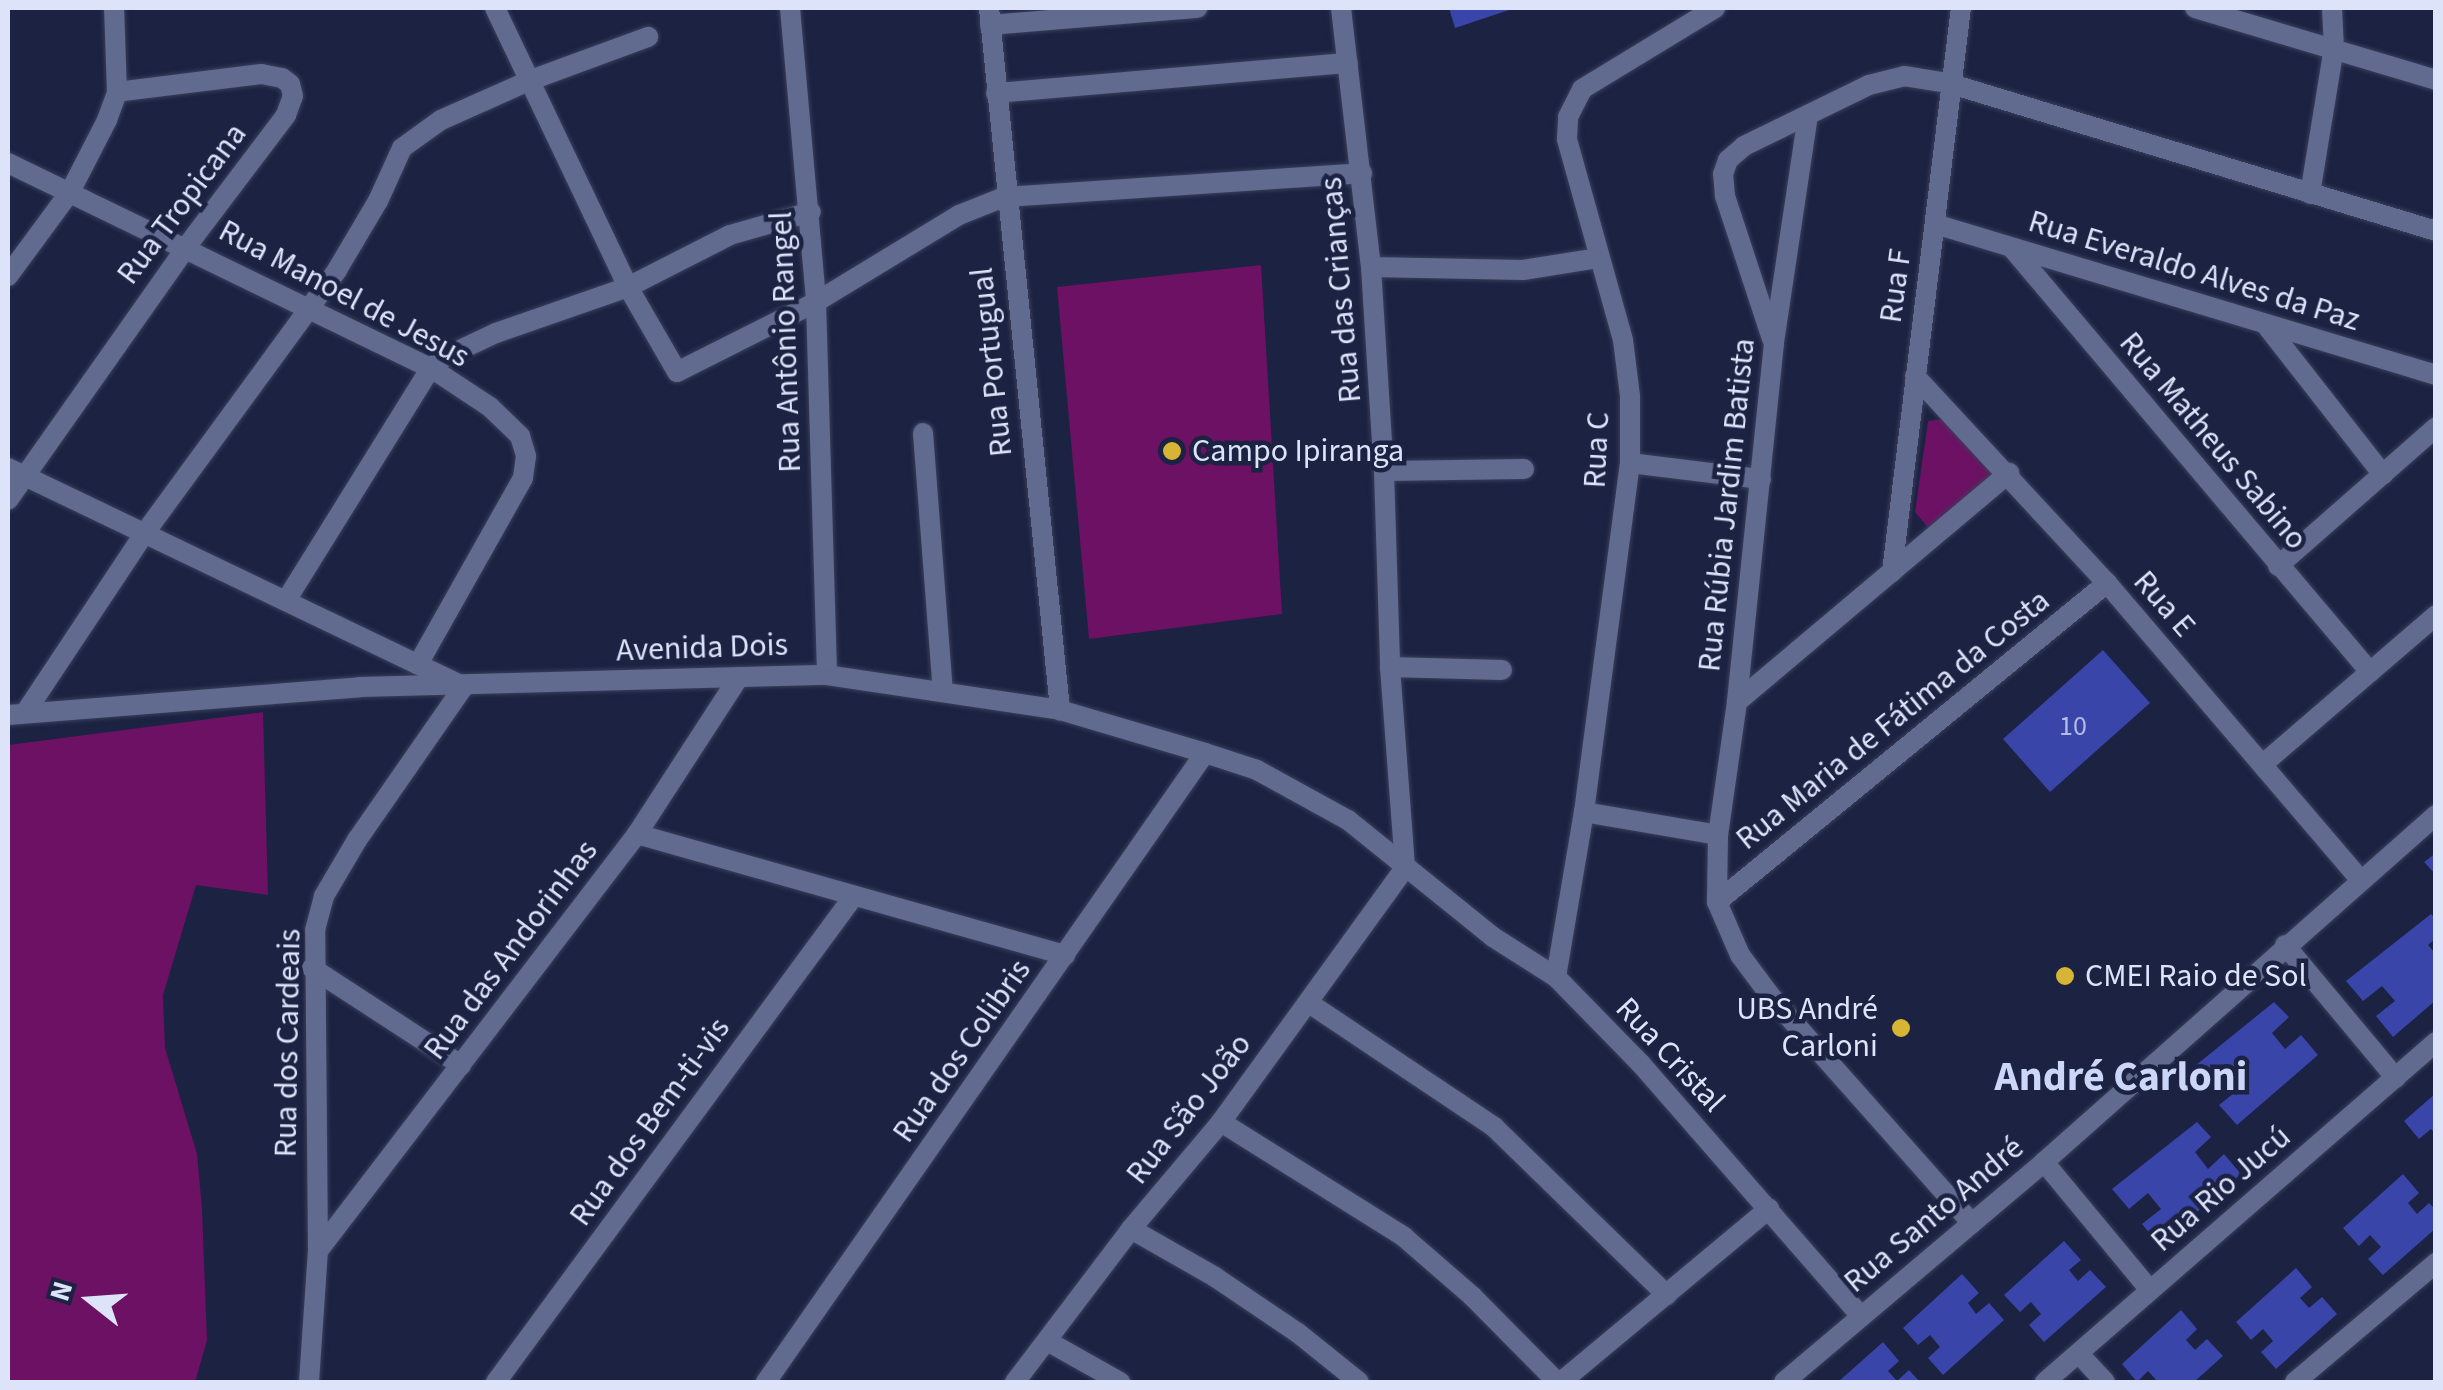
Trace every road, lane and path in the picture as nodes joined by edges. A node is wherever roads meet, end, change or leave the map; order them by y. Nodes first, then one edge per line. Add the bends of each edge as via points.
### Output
1 (114, 8) edge
2 (495, 8) edge
3 (790, 8) edge
4 (1198, 8) edge
5 (1341, 8) edge
6 (1715, 8) edge
7 (1960, 8) edge
8 (2195, 8) edge
9 (2332, 8) edge
10 (989, 16) edge
11 (648, 37) dead end
12 (2334, 48) junction
13 (1348, 63) junction
14 (530, 80) junction
15 (2436, 80) edge
16 (1948, 83) junction
17 (118, 92) junction
18 (996, 93) junction
19 (1808, 115) junction
20 (8, 163) edge
21 (1362, 173) junction
22 (70, 192) junction
23 (2310, 194) junction
24 (1004, 197) junction
25 (811, 212) junction
26 (1935, 224) junction
27 (2436, 231) edge
28 (186, 246) junction
29 (2012, 248) junction
30 (1599, 258) junction
31 (1371, 267) junction
32 (8, 276) edge
33 (628, 288) junction
34 (816, 302) junction
35 (310, 307) junction
36 (2266, 325) junction
37 (1774, 342) junction
38 (430, 368) junction
39 (2436, 375) edge
40 (1915, 376) junction
41 (2436, 427) edge
42 (923, 433) dead end
43 (1630, 463) junction
44 (1524, 469) dead end
45 (1384, 471) junction
46 (15, 472) edge
47 (2009, 473) junction
48 (2382, 475) junction
49 (1762, 480) junction
50 (8, 500) edge
51 (144, 534) junction
52 (2278, 566) junction
53 (1892, 572) junction
54 (2107, 583) junction
55 (287, 599) junction
56 (2436, 615) edge
57 (418, 664) junction
58 (1390, 667) junction
59 (1502, 670) dead end
60 (2370, 672) junction
61 (827, 675) junction
62 (739, 677) junction
63 (464, 686) junction
64 (943, 692) junction
65 (1736, 702) junction
66 (1060, 710) junction
67 (16, 714) edge
68 (1205, 753) junction
69 (2263, 764) junction
70 (1584, 812) junction
71 (2436, 815) edge
72 (638, 834) junction
73 (1718, 835) junction
74 (1405, 868) junction
75 (2360, 879) junction
76 (853, 897) junction
77 (1718, 902) junction
78 (2285, 944) junction
79 (1064, 956) junction
80 (312, 968) junction
81 (1556, 977) junction
82 (1309, 1003) junction
83 (2436, 1042) edge
84 (461, 1065) junction
85 (2396, 1078) junction
86 (1220, 1122) junction
87 (2044, 1162) junction
88 (1770, 1209) junction
89 (1972, 1222) junction
90 (1132, 1229) junction
91 (318, 1250) junction
92 (2436, 1263) edge
93 (2150, 1290) junction
94 (1667, 1295) junction
95 (1861, 1316) junction
96 (1047, 1341) junction
97 (2079, 1354) junction
98 (309, 1382) edge
99 (496, 1382) edge
100 (766, 1382) edge
101 (1015, 1382) edge
102 (1120, 1382) edge
103 (1359, 1382) edge
104 (1559, 1382) edge
105 (1784, 1382) edge
106 (2045, 1382) edge
107 (2105, 1382) edge
108 (2295, 1382) edge

1 - 17 street
2 - 14 street
3 - 25 street, Rua Antônio Rangel
4 - 10 street
5 - 13 street, Rua das Crianças
6 - 30 street, Rua C via 1582,89 1574,101 1567,139
7 - 16 street, Rua F
8 - 12 street
9 - 12 street
10 - 18 street, Rua Portugual
11 - 14 street
12 - 15 street
12 - 23 street
13 - 18 street
13 - 21 street, Rua das Crianças
14 - 33 street
14 - 35 street via 415,135 402,148 361,232
16 - 19 street via 1904,76
16 - 23 street
16 - 26 street, Rua F
17 - 22 street
17 - 28 street, Rua Tropicana via 262,74 290,84 286,115
18 - 24 street, Rua Portugual
19 - 37 street, Rua Rúbia Jardim Batista
19 - 37 street via 1744,146 1723,174 1724,196
20 - 22 street, Rua Manoel de Jesus
21 - 24 street
21 - 31 street, Rua das Crianças
22 - 28 street, Rua Manoel de Jesus
22 - 32 street
23 - 27 street
24 - 34 street via 912,240
24 - 66 street, Rua Portugual
25 - 33 street via 730,234
25 - 34 street, Rua Antônio Rangel
26 - 29 street, Rua Everaldo Alves da Paz
26 - 40 street, Rua F
28 - 35 street, Rua Manoel de Jesus
28 - 46 street, Rua Tropicana
29 - 36 street, Rua Everaldo Alves da Paz
29 - 52 street, Rua Matheus Sabino
30 - 31 street via 1523,270
30 - 43 street, Rua C via 1623,340
31 - 45 street, Rua das Crianças
33 - 34 street via 671,368 686,372
33 - 38 street via 496,332
34 - 61 street, Rua Antônio Rangel
35 - 38 street, Rua Manoel de Jesus
35 - 51 street
36 - 39 street, Rua Everaldo Alves da Paz
36 - 48 street
37 - 49 street, Rua Rúbia Jardim Batista
38 - 55 street
38 - 57 street, Rua Manoel de Jesus via 490,407 520,436 526,456 523,478
40 - 47 street, Rua E
40 - 53 street, Rua F
41 - 48 street
42 - 64 street
43 - 49 street
43 - 70 street, Rua C
44 - 45 street
45 - 58 street, Rua das Crianças
46 - 50 street, Rua Tropicana
46 - 51 street, Avenida Dois
47 - 53 street
47 - 54 street, Rua E
48 - 52 street
49 - 65 street, Rua Rúbia Jardim Batista
51 - 55 street, Avenida Dois
51 - 67 street
52 - 60 street, Rua Matheus Sabino
53 - 65 street
54 - 69 street, Rua E
54 - 77 street, Rua Maria de Fátima da Costa
55 - 57 street, Avenida Dois
56 - 60 street
57 - 63 street, Avenida Dois
58 - 59 street
58 - 74 street, Rua das Crianças
60 - 69 street
61 - 62 street, Avenida Dois
61 - 64 street, Avenida Dois
62 - 63 street, Avenida Dois
62 - 72 street, Rua das Andorinhas
63 - 67 street via 360,687
63 - 80 street, Rua dos Cardeais via 324,896
64 - 66 street, Avenida Dois
65 - 73 street, Rua Rúbia Jardim Batista
66 - 68 street, Avenida Dois
68 - 74 street, Avenida Dois via 1314,798
68 - 79 street, Rua dos Colibris
69 - 75 street, Rua E
70 - 73 street
70 - 81 street, Rua C
71 - 75 street, Rua Santo André
72 - 76 street
72 - 84 street, Rua das Andorinhas
73 - 77 street, Rua Rúbia Jardim Batista
74 - 81 street, Rua Cristal
74 - 82 street, Rua São João
75 - 78 street, Rua Santo André
76 - 79 street
76 - 99 street, Rua dos Bem-ti-vis
77 - 89 street via 1740,955 1772,998
78 - 85 street
78 - 87 street, Rua Santo André
79 - 100 street, Rua dos Colibris
80 - 84 street
80 - 91 street, Rua dos Cardeais
81 - 88 street, Rua Cristal
82 - 86 street, Rua São João
82 - 94 street via 1494,1127
83 - 85 street, Rua Rio Jucú
84 - 91 street, Rua das Andorinhas
85 - 93 street, Rua Rio Jucú
86 - 90 street, Rua São João
86 - 104 street via 1404,1236
87 - 89 street, Rua Santo André
87 - 93 street
88 - 94 street
88 - 95 street, Rua Cristal
89 - 95 street, Rua Santo André
90 - 96 street, Rua São João
90 - 103 street via 1248,1299
91 - 98 street, Rua dos Cardeais
92 - 108 street
93 - 97 street, Rua Rio Jucú
94 - 104 street
95 - 105 street, Rua Santo André
96 - 101 street, Rua São João
96 - 102 street
97 - 106 street, Rua Rio Jucú
97 - 107 street

